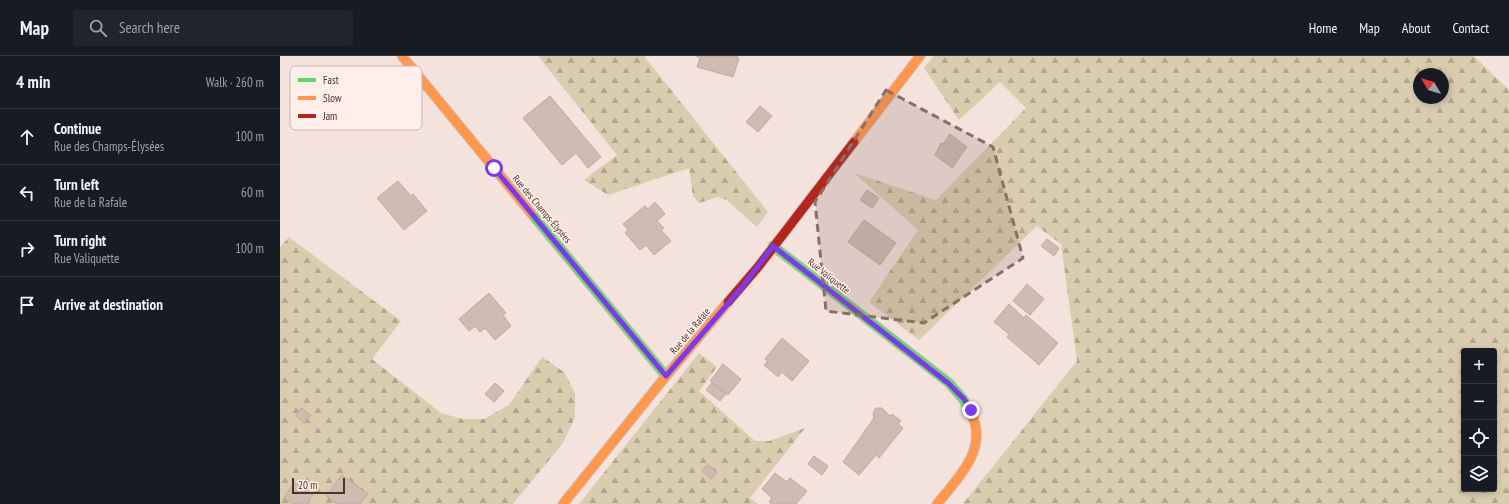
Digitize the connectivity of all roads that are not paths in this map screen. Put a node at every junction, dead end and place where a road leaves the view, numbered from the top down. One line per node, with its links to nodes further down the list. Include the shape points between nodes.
1 (402, 56): 3 (street, Rue des Champs-Élysées)
2 (920, 56): 5 (street)
3 (410, 66)
4 (422, 80): 6 (street, Rue des Champs-Élysées)
5 (773, 246): 6 (street, Rue de la Rafale, via 743,286); 8 (street, Rue Valiquette, via 948,383 964,399 975,421 975,446 972,458)
6 (666, 376): 7 (street, Rue de la Rafale)
7 (563, 504)
8 (937, 504)

